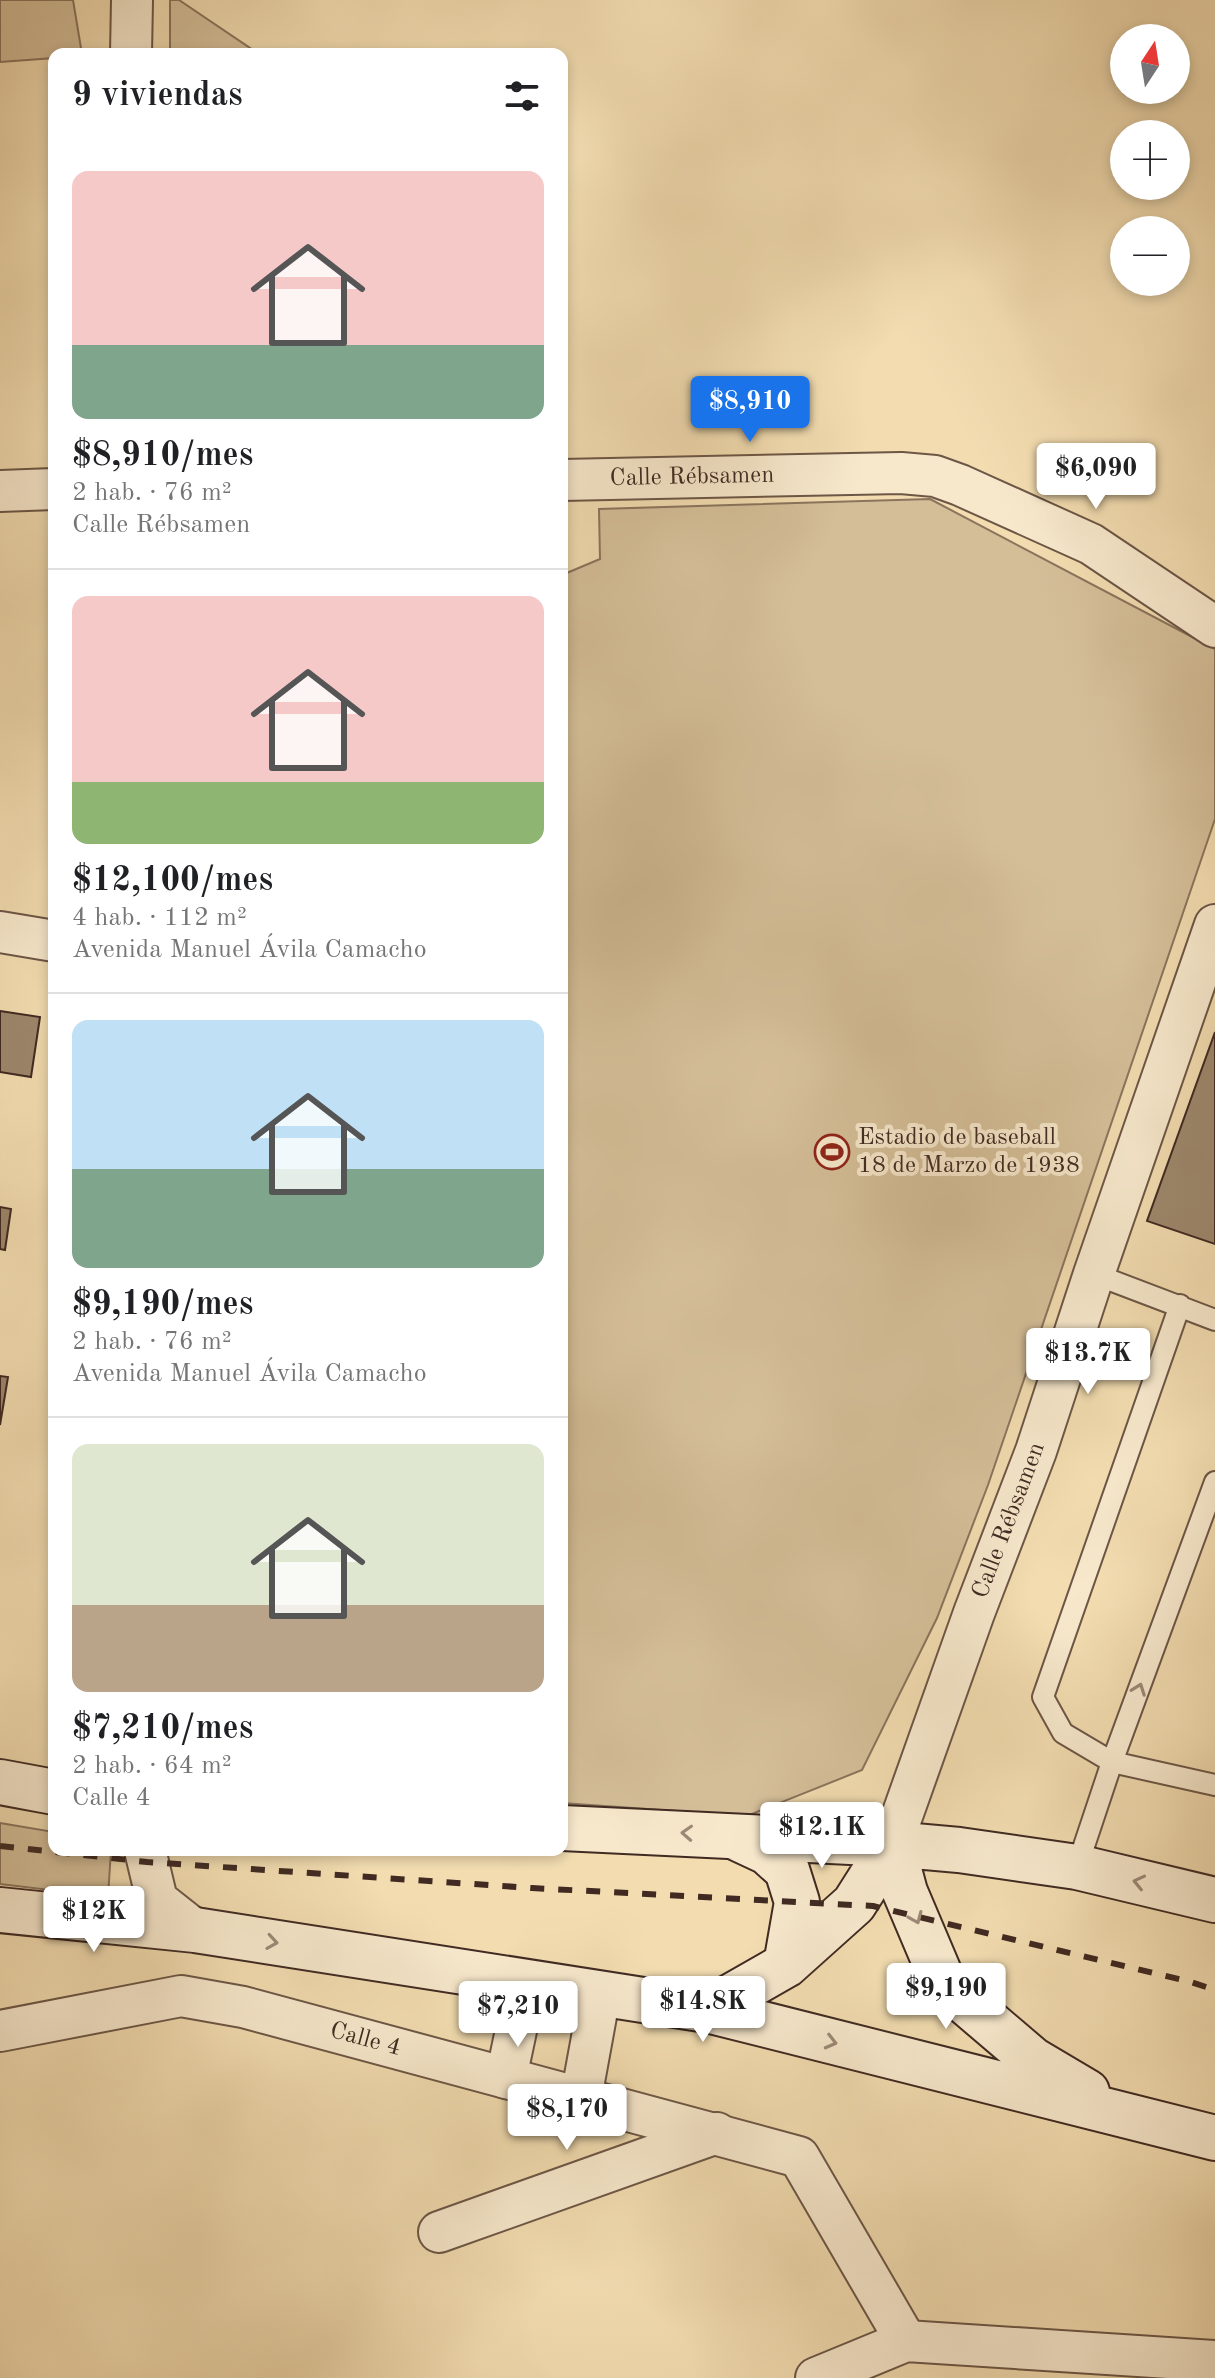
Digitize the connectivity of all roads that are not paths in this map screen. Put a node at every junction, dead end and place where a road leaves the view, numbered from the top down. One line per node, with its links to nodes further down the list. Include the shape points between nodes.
1 (132, 0): 2 (street)
2 (131, 48)
3 (568, 480): 6 (street, Calle Rébsamen, via 935,476 1091,544)
4 (48, 489): 5 (street)
5 (0, 491)
6 (1215, 627)
7 (1215, 925): 10 (street, Calle Rébsamen)
8 (0, 932): 9 (street)
9 (48, 940)
10 (1094, 1274): 11 (lane); 20 (street, Calle Rébsamen, via 1036,1451)
11 (1180, 1305): 12 (lane); 14 (lane, via 1043,1697 1063,1733)
12 (1215, 1320)
13 (1215, 1482): 14 (lane, one-way to 13)
14 (1112, 1762): 16 (lane); 22 (lane)
15 (0, 1782): 17 (main road)
16 (1215, 1785)
17 (48, 1791)
18 (568, 1828): 19 (main road, one-way to 18)
19 (732, 1835): 20 (main road); 26 (main road, via 767,1852 787,1870 797,1902)
20 (892, 1844): 22 (main road); 26 (main road, via 854,1904); 33 (main road, one-way to 33, via 905,1892 944,1984 1033,2060)
21 (146, 1856): 25 (street, via 157,1900)
22 (1077, 1867): 23 (main road, one-way to 22)
23 (1215, 1900)
24 (0, 1910): 25 (main road)
25 (195, 1930): 27 (main road, one-way to 27)
26 (786, 1965): 29 (main road)
27 (526, 1983): 28 (main road); 31 (street)
28 (600, 1994): 29 (main road); 32 (street)
29 (707, 2010): 33 (main road, one-way to 33)
30 (0, 2031): 31 (street, Calle 4, via 181,1996 243,2007)
31 (506, 2078): 32 (street, Calle 4)
32 (581, 2098): 34 (street, Calle 4)
33 (1128, 2116): 35 (main road)
34 (717, 2133): 36 (street); 37 (street, Calle 4, via 799,2157)
35 (1215, 2138)
36 (439, 2232)
37 (906, 2341): 38 (street); 39 (street)
38 (1215, 2361)
39 (816, 2378)

